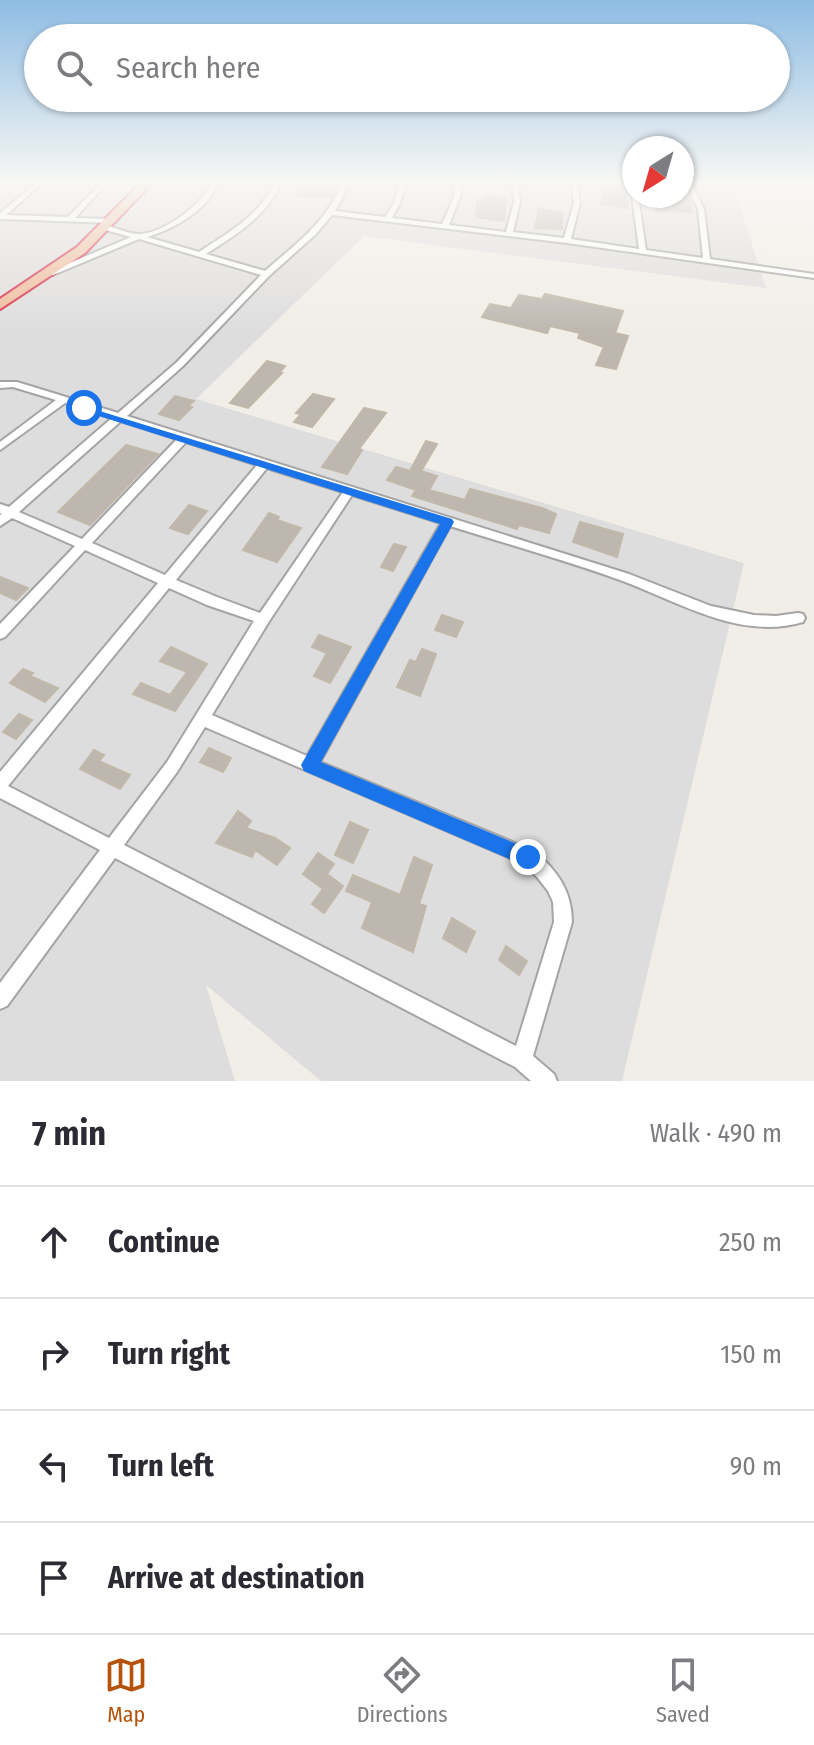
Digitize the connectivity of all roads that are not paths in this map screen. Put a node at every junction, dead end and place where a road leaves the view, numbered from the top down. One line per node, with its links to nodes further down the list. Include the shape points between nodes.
1 (100, 231): 16 (highway)
2 (126, 231): 11 (street)
3 (150, 231): 11 (street)
4 (230, 231): 14 (street)
5 (312, 231): 17 (street)
6 (485, 231): 10 (street)
7 (571, 231): 12 (street)
8 (640, 231): 13 (street)
9 (704, 231): 15 (street)
10 (509, 234): 12 (street)
11 (139, 237): 14 (street); 16 (street)
12 (567, 241): 13 (street)
13 (643, 252): 15 (street)
14 (200, 255): 17 (street)
15 (707, 262): 18 (street)
16 (50, 273): 19 (highway)
17 (266, 274): 22 (street)
18 (814, 276)
19 (0, 305)
20 (0, 385): 21 (street, via 14,384)
21 (63, 400): 22 (street); 24 (street)
22 (120, 419): 23 (street); 27 (street)
23 (185, 437): 25 (street); 29 (street)
24 (0, 447)
25 (264, 464): 26 (street); 30 (street)
26 (350, 490): 28 (street); 32 (street)
27 (4, 514): 29 (street)
28 (447, 522): 31 (street, via 625,577 718,613 770,623); 35 (street)
29 (84, 546): 30 (street); 33 (street)
30 (167, 582): 32 (street); 36 (street)
31 (798, 618)
32 (263, 619): 34 (street)
33 (0, 633)
34 (204, 719): 35 (street); 37 (street)
35 (310, 765): 39 (street, via 528,857 558,888 563,922)
36 (0, 787): 37 (street)
37 (111, 845): 38 (street); 39 (street)
38 (2, 993)
39 (522, 1060): 40 (street)
40 (547, 1081)

